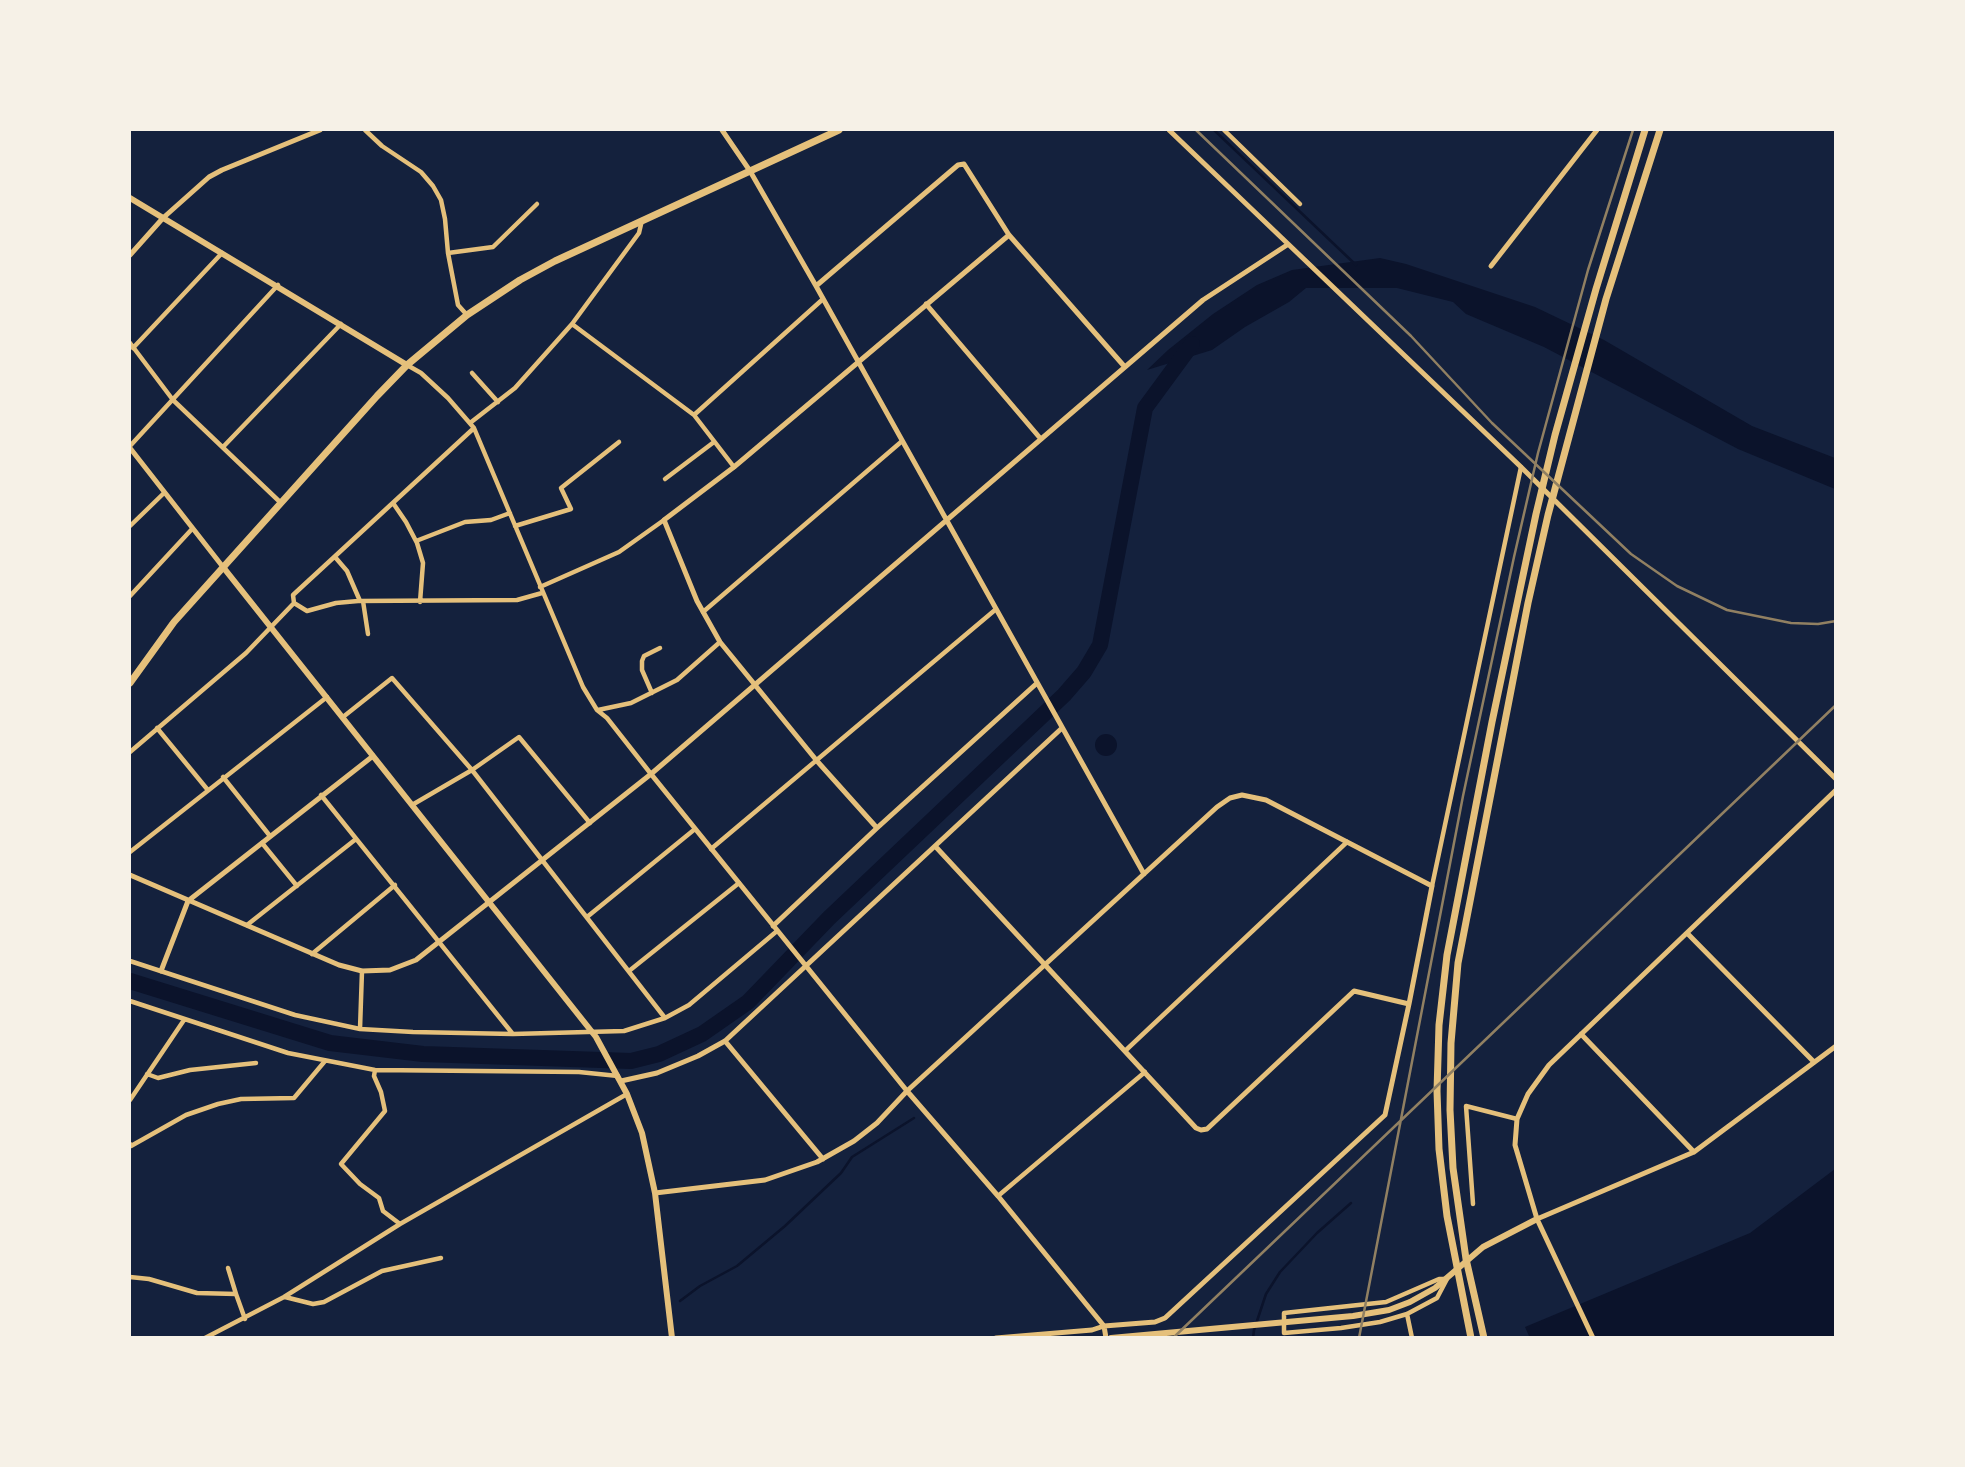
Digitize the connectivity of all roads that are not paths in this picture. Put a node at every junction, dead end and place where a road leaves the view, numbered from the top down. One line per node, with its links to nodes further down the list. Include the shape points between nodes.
1 (320, 130): 14 (street, via 209,177)
2 (365, 130): 19 (street, via 433,186 441,200)
3 (722, 130): 10 (street)
4 (839, 130): 10 (highway)
5 (1169, 130): 17 (street)
6 (1224, 130): 13 (street)
7 (1597, 130): 21 (street)
8 (1645, 130): 168 (highway, via 1555,435 1447,955 1439,1025 1439,1149)
9 (1660, 130): 169 (highway, via 1606,299 1548,515 1458,963 1451,1056 1453,1168 1466,1259)
10 (750, 171): 15 (highway); 23 (street)
11 (130, 198): 14 (main road)
12 (537, 204): 19 (street, via 493,247)
13 (1300, 204)
14 (163, 218): 18 (main road); 20 (street)
15 (643, 219): 26 (highway, via 520,280); 28 (street, via 639,233)
16 (1009, 235): 23 (street, via 964,164 958,165); 25 (street); 32 (street)
17 (1287, 245): 32 (street, via 1203,300); 45 (street)
18 (222, 253): 22 (main road); 29 (street)
19 (448, 253): 26 (street, via 458,305)
20 (130, 255)
21 (1491, 266)
22 (278, 285): 27 (main road); 34 (street)
23 (816, 286): 24 (street)
24 (823, 299): 30 (street); 36 (street)
25 (926, 304): 30 (street); 38 (street)
26 (467, 315): 31 (highway)
27 (341, 324): 31 (main road); 43 (street)
28 (572, 324): 35 (street); 36 (street)
29 (131, 345): 34 (street)
30 (858, 364): 41 (street); 44 (street)
31 (407, 365): 37 (street, via 456,405); 48 (highway)
32 (1124, 366): 38 (street)
33 (472, 373): 35 (street)
34 (173, 400): 42 (street); 43 (street)
35 (498, 402): 37 (street)
36 (694, 415): 40 (street)
37 (472, 425): 49 (street); 50 (street)
38 (1040, 438): 52 (street)
39 (619, 442): 54 (street, via 561,488 571,509)
40 (715, 442): 44 (street); 46 (street)
41 (901, 442): 52 (street); 65 (street)
42 (130, 447): 47 (street)
43 (223, 447): 48 (street)
44 (734, 467): 51 (street)
45 (1521, 467): 85 (street); 106 (street)
46 (665, 479)
47 (164, 493): 53 (street); 55 (street)
48 (281, 503): 58 (highway)
49 (393, 503): 56 (street); 57 (street)
50 (510, 513): 54 (street); 56 (street, via 465,522)
51 (664, 520): 59 (street, via 620,552); 65 (street)
52 (946, 521): 64 (street); 71 (street)
53 (130, 526)
54 (515, 526): 59 (street)
55 (192, 528): 58 (street); 60 (street)
56 (416, 541): 62 (street, via 423,563)
57 (335, 557): 61 (street); 63 (street, via 293,595)
58 (223, 567): 66 (main road); 70 (highway, via 174,622)
59 (541, 590): 62 (street, via 517,600); 75 (street)
60 (130, 596)
61 (361, 601): 62 (street); 63 (street, via 307,611); 67 (street)
62 (420, 602)
63 (294, 603): 66 (street)
64 (995, 610): 72 (street); 81 (street)
65 (703, 612): 68 (street)
66 (270, 626): 74 (main road); 77 (street, via 224,673)
67 (368, 634)
68 (720, 642): 71 (street); 73 (street, via 677,680)
69 (660, 648): 73 (street, via 642,661)
70 (130, 683)
71 (756, 684): 81 (street); 83 (street)
72 (1038, 687): 78 (street); 91 (street)
73 (652, 693): 75 (street)
74 (327, 697): 76 (main road); 84 (street)
75 (597, 710): 83 (street)
76 (343, 717): 80 (main road); 82 (street, via 392,678)
77 (157, 728): 79 (street); 86 (street)
78 (1062, 728): 97 (street); 101 (street)
79 (130, 752)
80 (373, 756): 88 (street); 89 (main road)
81 (817, 761): 91 (street); 98 (street)
82 (471, 770): 89 (street); 90 (street, via 519,737); 100 (street)
83 (651, 774): 90 (street); 92 (street)
84 (223, 777): 86 (street); 93 (street)
85 (1836, 779)
86 (207, 789): 99 (street)
87 (1836, 790): 112 (street)
88 (321, 795): 93 (street); 94 (street)
89 (412, 805): 108 (main road)
90 (590, 823): 100 (street)
91 (877, 828): 111 (street)
92 (695, 829): 98 (street); 109 (street)
93 (270, 836): 96 (street)
94 (356, 839): 104 (street); 105 (street)
95 (1347, 842): 101 (street, via 1266,800 1242,795 1217,807); 106 (street); 131 (street)
96 (262, 843): 105 (street); 107 (street)
97 (935, 846): 116 (street); 117 (street)
98 (711, 849): 103 (street)
99 (130, 852)
100 (543, 861): 108 (street); 109 (street)
101 (1143, 874): 116 (street)
102 (130, 875): 107 (street)
103 (739, 883): 111 (street); 120 (street)
104 (395, 885): 113 (street); 114 (street)
105 (297, 886): 110 (street)
106 (1432, 886): 122 (street)
107 (188, 901): 110 (street); 118 (street)
108 (491, 902): 113 (street); 127 (main road)
109 (587, 917): 120 (street)
110 (247, 925): 114 (street)
111 (775, 929): 117 (street); 123 (street, via 714,986)
112 (1687, 933): 128 (street); 133 (street)
113 (440, 942): 119 (street, via 416,960 390,970); 126 (street)
114 (311, 955): 119 (street)
115 (130, 961): 118 (street)
116 (1046, 965): 131 (street); 139 (street)
117 (805, 966): 129 (street); 139 (street)
118 (161, 971): 125 (street, via 295,1015)
119 (362, 971): 125 (street)
120 (629, 971): 123 (street)
121 (130, 1001): 124 (street)
122 (1409, 1003): 136 (street, via 1354,991 1207,1129 1196,1128); 159 (street, via 1385,1115 1165,1318)
123 (665, 1018): 127 (street, via 624,1031)
124 (184, 1019): 132 (street); 137 (street)
125 (360, 1029): 126 (street)
126 (513, 1034): 127 (street)
127 (594, 1034): 138 (main road)
128 (1581, 1034): 142 (street, via 1549,1065); 144 (street)
129 (725, 1041): 138 (street, via 657,1073); 145 (street)
130 (1836, 1046): 133 (street)
131 (1125, 1051): 136 (street)
132 (324, 1061): 135 (street); 143 (street, via 294,1098 218,1104)
133 (1814, 1062): 144 (street)
134 (256, 1063): 137 (street, via 158,1078)
135 (375, 1070): 138 (street, via 579,1072); 150 (street, via 386,1111 341,1164)
136 (1145, 1072): 147 (street)
137 (148, 1074): 141 (street)
138 (618, 1077): 140 (main road)
139 (907, 1091): 145 (street, via 877,1123); 147 (street)
140 (626, 1094): 146 (main road, via 642,1133); 150 (street)
141 (130, 1100)
142 (1517, 1119): 148 (street, via 1466,1106); 149 (street, via 1515,1144)
143 (130, 1144)
144 (1694, 1152): 149 (street)
145 (823, 1158): 146 (street, via 765,1180)
146 (655, 1193): 162 (main road)
147 (999, 1196): 159 (street)
148 (1473, 1204)
149 (1538, 1219): 154 (main road, via 1483,1247); 170 (street)
150 (400, 1224): 156 (street)
151 (441, 1258): 156 (street, via 383,1271 324,1302)
152 (228, 1268): 155 (street)
153 (130, 1278): 155 (street, via 197,1293)
154 (1447, 1279): 157 (street, via 1437,1298); 160 (street, via 1375,1304 1284,1312 1284,1333); 165 (main road, via 1389,1310)
155 (236, 1294): 158 (street)
156 (284, 1297): 158 (street)
157 (1407, 1314): 160 (street); 167 (street)
158 (245, 1319): 161 (street)
159 (1104, 1326): 163 (street); 164 (street)
160 (1341, 1328): 166 (street)
161 (205, 1338)
162 (672, 1338)
163 (996, 1338)
164 (1106, 1338)
165 (1111, 1338)
166 (1339, 1338)
167 (1412, 1338)
168 (1471, 1338)
169 (1485, 1338)
170 (1593, 1338)

